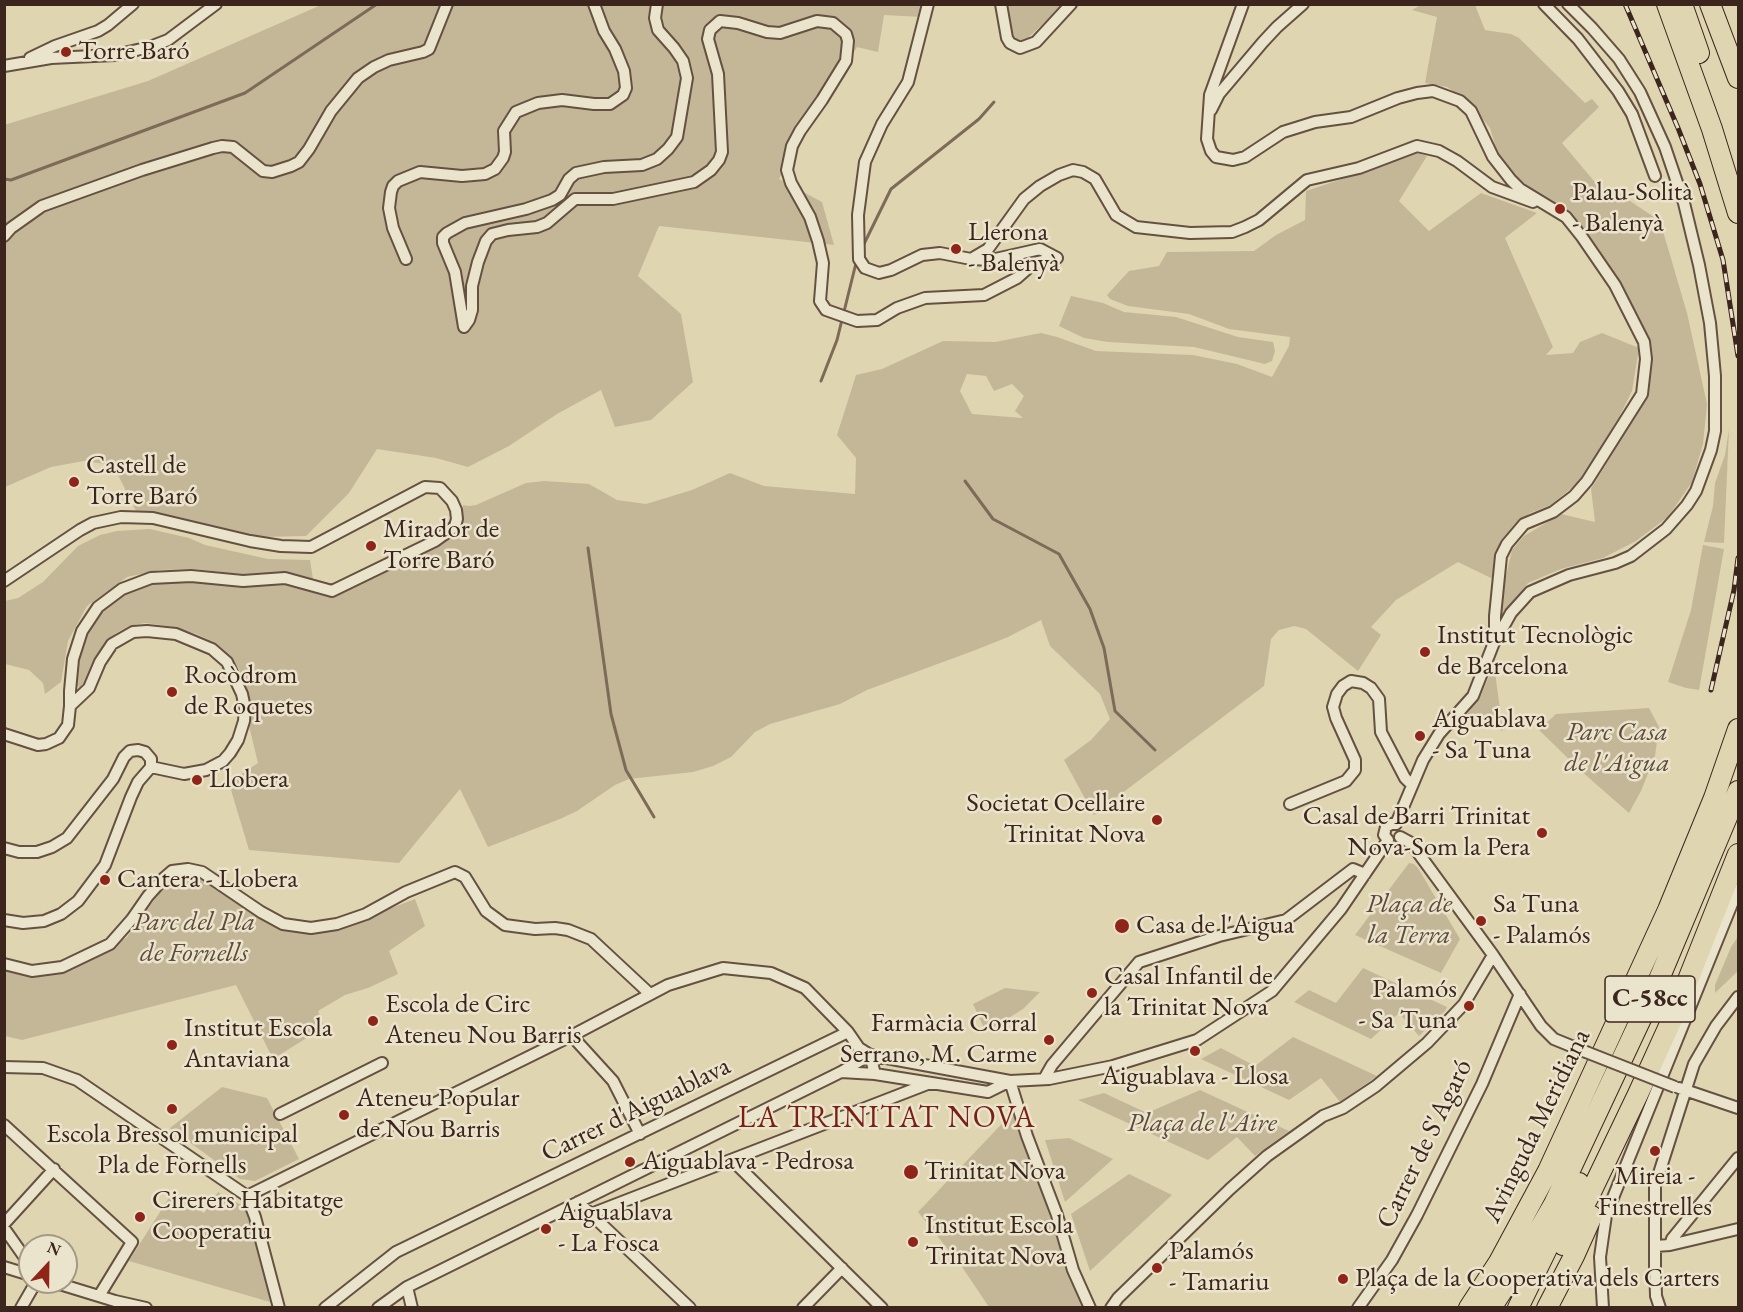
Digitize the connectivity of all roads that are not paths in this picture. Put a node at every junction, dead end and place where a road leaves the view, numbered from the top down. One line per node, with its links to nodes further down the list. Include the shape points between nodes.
1 (133, 4): 16 (street, via 98,31)
2 (216, 4): 16 (street, via 168,40 150,47 115,55)
3 (447, 4): 24 (street, via 429,49 374,66 358,78 331,111 299,162 272,172 263,171 233,147 213,148 42,206)
4 (594, 4): 25 (street, via 624,71 623,95 610,104 562,100 538,103 516,112 504,131 503,158 486,174 420,172 398,181 391,192 389,208)
5 (657, 4): 26 (street, via 658,30 682,61 687,78 677,137 657,159 642,165 576,173 552,200 465,223 447,233 442,243 455,272 464,327 472,310 478,262 492,234 547,223 575,199 620,198 694,182 719,160 722,152 718,74 708,39 710,30 720,21 780,33 817,21 833,23 846,34 846,61 792,146 788,170 818,241 822,263 820,301 826,310 857,321 877,320 924,298 984,295 1017,278 1034,263 1057,258 1040,249 991,260)
6 (928, 4): 26 (street, via 910,76 878,130 865,162 858,215 859,259 865,268 879,273 922,255 940,253)
7 (1001, 4): 8 (street, via 1006,38 1020,48 1036,42)
8 (1071, 4)
9 (1243, 4): 19 (street, via 1210,95)
10 (1303, 4): 19 (street, via 1277,27 1230,81)
11 (1544, 4): 20 (street, via 1578,39 1618,91 1632,114)
12 (1568, 4): 28 (street, via 1619,59 1640,92 1665,147 1700,265 1713,355 1715,431 1696,491 1666,529 1631,556 1530,592)
13 (1667, 4): 23 (highway)
14 (1682, 4): 21 (highway)
15 (1710, 4): 18 (highway)
16 (22, 62): 17 (street)
17 (4, 66)
18 (1738, 78)
19 (1208, 116): 22 (street, via 1210,151 1216,157 1233,160 1257,150 1283,132 1351,117 1398,98 1433,91 1460,100 1471,111 1493,157 1520,189)
20 (1655, 176)
21 (1738, 187)
22 (1541, 203): 26 (street, via 1492,187 1439,151 1417,146 1359,168 1307,180 1258,220 1232,232 1190,233 1136,227 1116,215 1095,179 1074,170 1064,172 1024,199 988,249); 28 (street, Carrer d'Aiguablava, via 1566,217 1615,285 1644,342 1646,359 1642,394 1587,481 1553,513 1524,524 1507,544 1501,556)
23 (1738, 213)
24 (4, 236)
25 (406, 259)
26 (971, 259)
27 (4, 581): 29 (street, via 80,530 108,519 139,516 250,541 311,547 425,487 443,491 452,501 457,519 449,531 332,591 285,579 243,581 191,576 152,578 122,589 98,607 82,631)
28 (1495, 640): 35 (street, Carrer d'Aiguablava, via 1473,696 1439,734)
29 (70, 686): 30 (street); 31 (street)
30 (85, 693): 31 (street); 34 (street, via 112,644 133,632 176,634 212,649 227,662 245,708 242,731 230,753 195,773)
31 (70, 706): 33 (street, via 64,733 54,741 32,744)
32 (1738, 729): 99 (highway, Avinguda Meridiana, via 1668,910 1548,1171 1499,1262)
33 (4, 734)
34 (151, 767): 42 (street, via 152,759 145,752 130,751 112,781 67,838 37,852); 46 (street, via 138,782 105,865 78,901 53,918 23,923)
35 (1412, 785): 37 (street, via 1382,732 1379,699 1371,688 1351,681 1336,694 1333,706 1355,760 1355,770 1346,781); 38 (street, Carrer d'Aiguablava)
36 (1738, 791): 100 (highway, C-58cc, via 1654,991 1554,1204)
37 (1290, 804)
38 (1396, 824): 40 (street, via 1401,830); 41 (street, Carrer d'Aiguablava, via 1384,829)
39 (1738, 825): 101 (highway, via 1686,951)
40 (1400, 837): 41 (street); 47 (street, via 1411,843)
41 (1388, 840): 44 (street, Carrer d'Aiguablava)
42 (4, 848)
43 (1738, 854): 63 (highway)
44 (1365, 874): 59 (street, Carrer d'Aiguablava, via 1272,991 1197,1040 1113,1066); 59 (street, via 1353,869 1286,920 1219,936 1139,962)
45 (1738, 890): 103 (street, via 1606,1215 1600,1257)
46 (4, 920)
47 (1493, 955): 50 (street); 97 (street, via 1464,1004 1427,1042 1376,1086 1323,1116 1267,1156)
48 (4, 964): 49 (street, via 32,971 62,967 110,944 172,871 202,872 268,916 284,924 311,928 366,914 452,872 462,874 486,911 505,925 568,930 591,939)
49 (650, 994): 52 (street, via 723,968 771,973 805,988); 53 (street)
50 (1520, 994): 62 (street, bridge, via 1554,1038); 98 (street, Carrer de S'Agaró, via 1482,1084 1417,1215)
51 (1738, 997): 62 (street, via 1700,1051)
52 (848, 1032): 54 (street, via 859,1048); 67 (street, Carrer d'Aiguablava)
53 (572, 1036): 67 (street, via 613,1082); 72 (street)
54 (870, 1055): 57 (street, Carrer d'Aiguablava); 58 (street); 60 (street, Carrer d'Aiguablava)
55 (382, 1063): 65 (street)
56 (4, 1067): 72 (street, via 43,1068 77,1080)
57 (841, 1072): 58 (street, Carrer d'Aiguablava); 71 (street, Carrer d'Aiguablava)
58 (875, 1074): 61 (street, Carrer d'Aiguablava)
59 (1044, 1079): 60 (street, Carrer d'Aiguablava)
60 (1010, 1081): 61 (street, Carrer d'Aiguablava, via 988,1092); 96 (street, via 1073,1270)
61 (930, 1083): 69 (street)
62 (1680, 1089): 64 (street); 79 (street, via 1654,1193)
63 (1638, 1094): 101 (highway, via 1548,1272); 102 (highway, via 1617,1158)
64 (1738, 1108)
65 (280, 1114)
66 (4, 1125): 70 (street)
67 (640, 1134): 90 (street, Carrer d'Aiguablava, via 396,1252)
68 (1738, 1158): 78 (street)
69 (732, 1160): 74 (street); 81 (street)
70 (54, 1169): 76 (street); 85 (street, via 132,1242)
71 (595, 1193): 73 (street, Carrer d'Aiguablava); 74 (street, Carrer d'Aiguablava)
72 (247, 1196): 89 (street)
73 (578, 1202): 75 (street); 82 (street, Carrer d'Aiguablava)
74 (602, 1209): 75 (street)
75 (591, 1214): 93 (street)
76 (4, 1226): 80 (street)
77 (1738, 1229): 78 (street)
78 (1670, 1245): 79 (street)
79 (1655, 1246): 104 (street, via 1656,1296)
80 (18, 1247)
81 (842, 1268): 94 (street); 95 (street)
82 (407, 1287): 91 (street, Carrer d'Aiguablava); 92 (street)
83 (78, 1290): 85 (street)
84 (29, 1294): 87 (street)
85 (99, 1296): 86 (street)
86 (113, 1304): 88 (street)
87 (21, 1308)
88 (146, 1308)
89 (279, 1308)
90 (325, 1308)
91 (378, 1308)
92 (412, 1308)
93 (690, 1308)
94 (802, 1308)
95 (882, 1308)
96 (1090, 1308)
97 (1111, 1308)
98 (1358, 1308)
99 (1469, 1308)
100 (1491, 1308)
101 (1519, 1308)
102 (1547, 1308)
103 (1603, 1308)
104 (1660, 1308)

